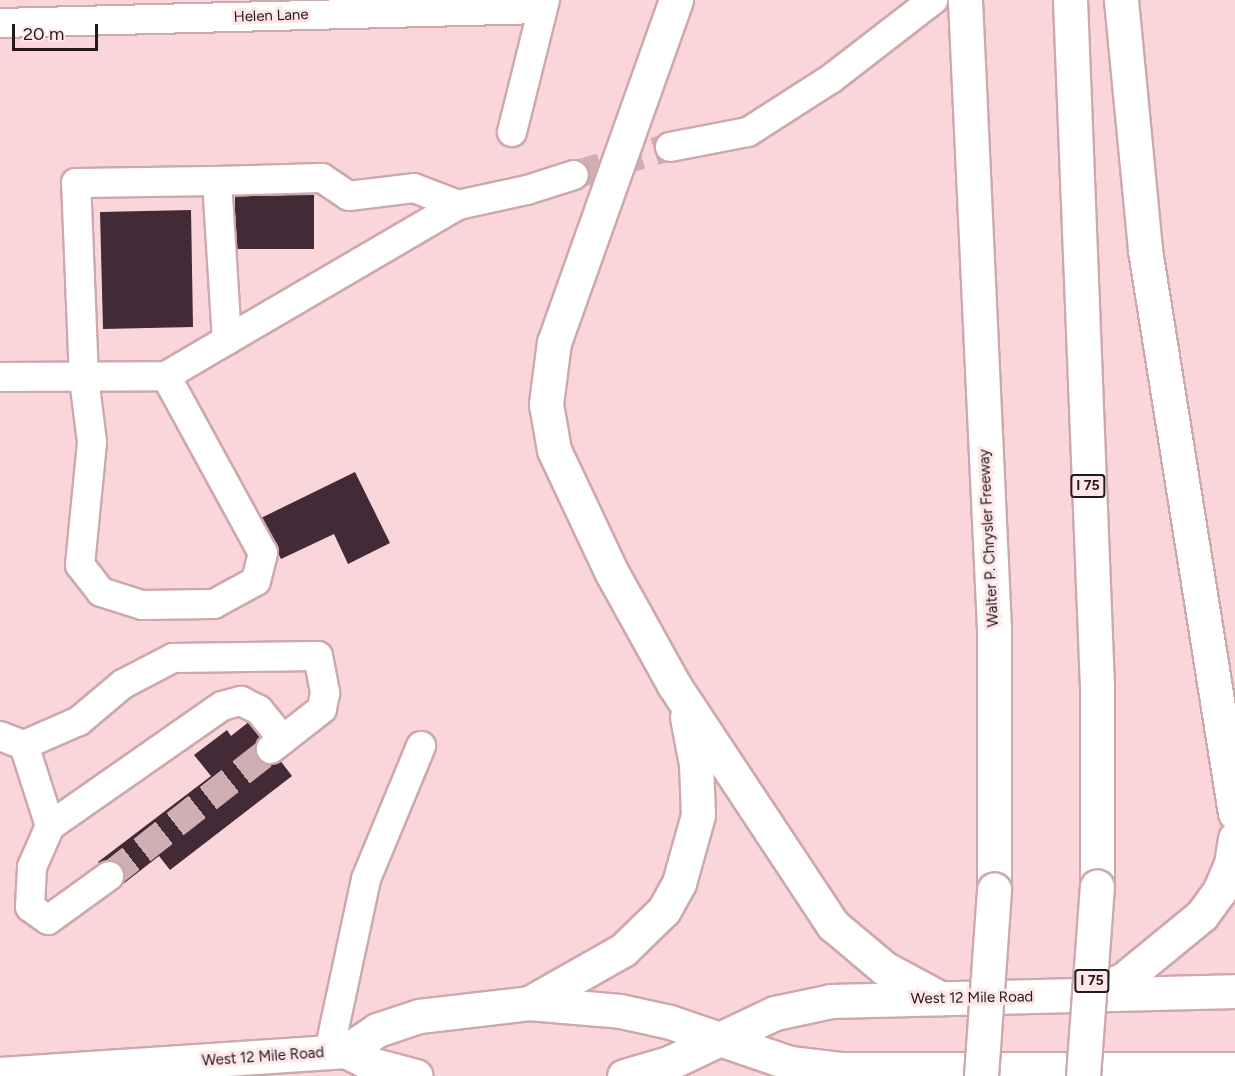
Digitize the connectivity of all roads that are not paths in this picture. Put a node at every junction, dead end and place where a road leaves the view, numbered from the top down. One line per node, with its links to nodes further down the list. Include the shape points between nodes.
1 (676, 0): 17 (main road, via 564,307 548,375 546,404 554,450 567,480)
2 (933, 0): 9 (lane, via 832,78 748,132)
3 (965, 0): 31 (main road, Walter P. Chrysler Freeway, bridge, via 994,628 994,889)
4 (1070, 0): 36 (main road, I 75, bridge, via 1097,686 1097,887)
5 (1120, 0): 20 (main road, via 1145,250)
6 (544, 4): 7 (lane, Helen Lane); 8 (lane)
7 (0, 23)
8 (512, 132)
9 (670, 147)
10 (574, 175): 12 (lane)
11 (217, 181): 12 (lane, via 322,178 349,196 414,188); 13 (lane); 16 (lane, via 76,183)
12 (458, 205): 13 (lane)
13 (227, 340): 14 (lane)
14 (166, 376): 16 (lane); 16 (lane, via 263,553 256,581 214,604 142,605 102,592 80,565 92,441)
15 (0, 378): 16 (lane)
16 (84, 379)
17 (674, 685): 26 (main road, via 833,925 884,968); 27 (main road, via 690,729 698,803 695,837 679,883 664,910 623,950)
18 (12, 740): 21 (lane); 21 (lane, via 79,721 123,684 173,658 318,656 325,693 322,709 277,744 259,710 241,701 222,706)
19 (421, 746): 29 (lane, via 366,879)
20 (1235, 813)
21 (50, 826): 23 (lane, via 32,867 30,907 48,920)
22 (1235, 838): 25 (main road, via 1231,864 1219,892 1202,915 1124,979)
23 (109, 876)
24 (1235, 991): 25 (main road, West 12 Mile Road)
25 (1081, 997): 26 (main road, West 12 Mile Road)
26 (940, 998): 28 (main road, West 12 Mile Road, via 831,1002 775,1013)
27 (528, 1003): 28 (main road, West 12 Mile Road, via 620,1011); 29 (main road, West 12 Mile Road, via 419,1016 377,1030)
28 (716, 1039): 31 (main road, West 12 Mile Road, via 790,1064); 35 (main road, West 12 Mile Road, via 669,1064)
29 (338, 1051): 33 (main road, West 12 Mile Road); 34 (main road, West 12 Mile Road)
30 (1235, 1069): 32 (main road, West 12 Mile Road)
31 (984, 1073): 32 (main road, West 12 Mile Road)
32 (1194, 1073)
33 (0, 1074)
34 (405, 1075)
35 (624, 1076)
36 (1083, 1076)

